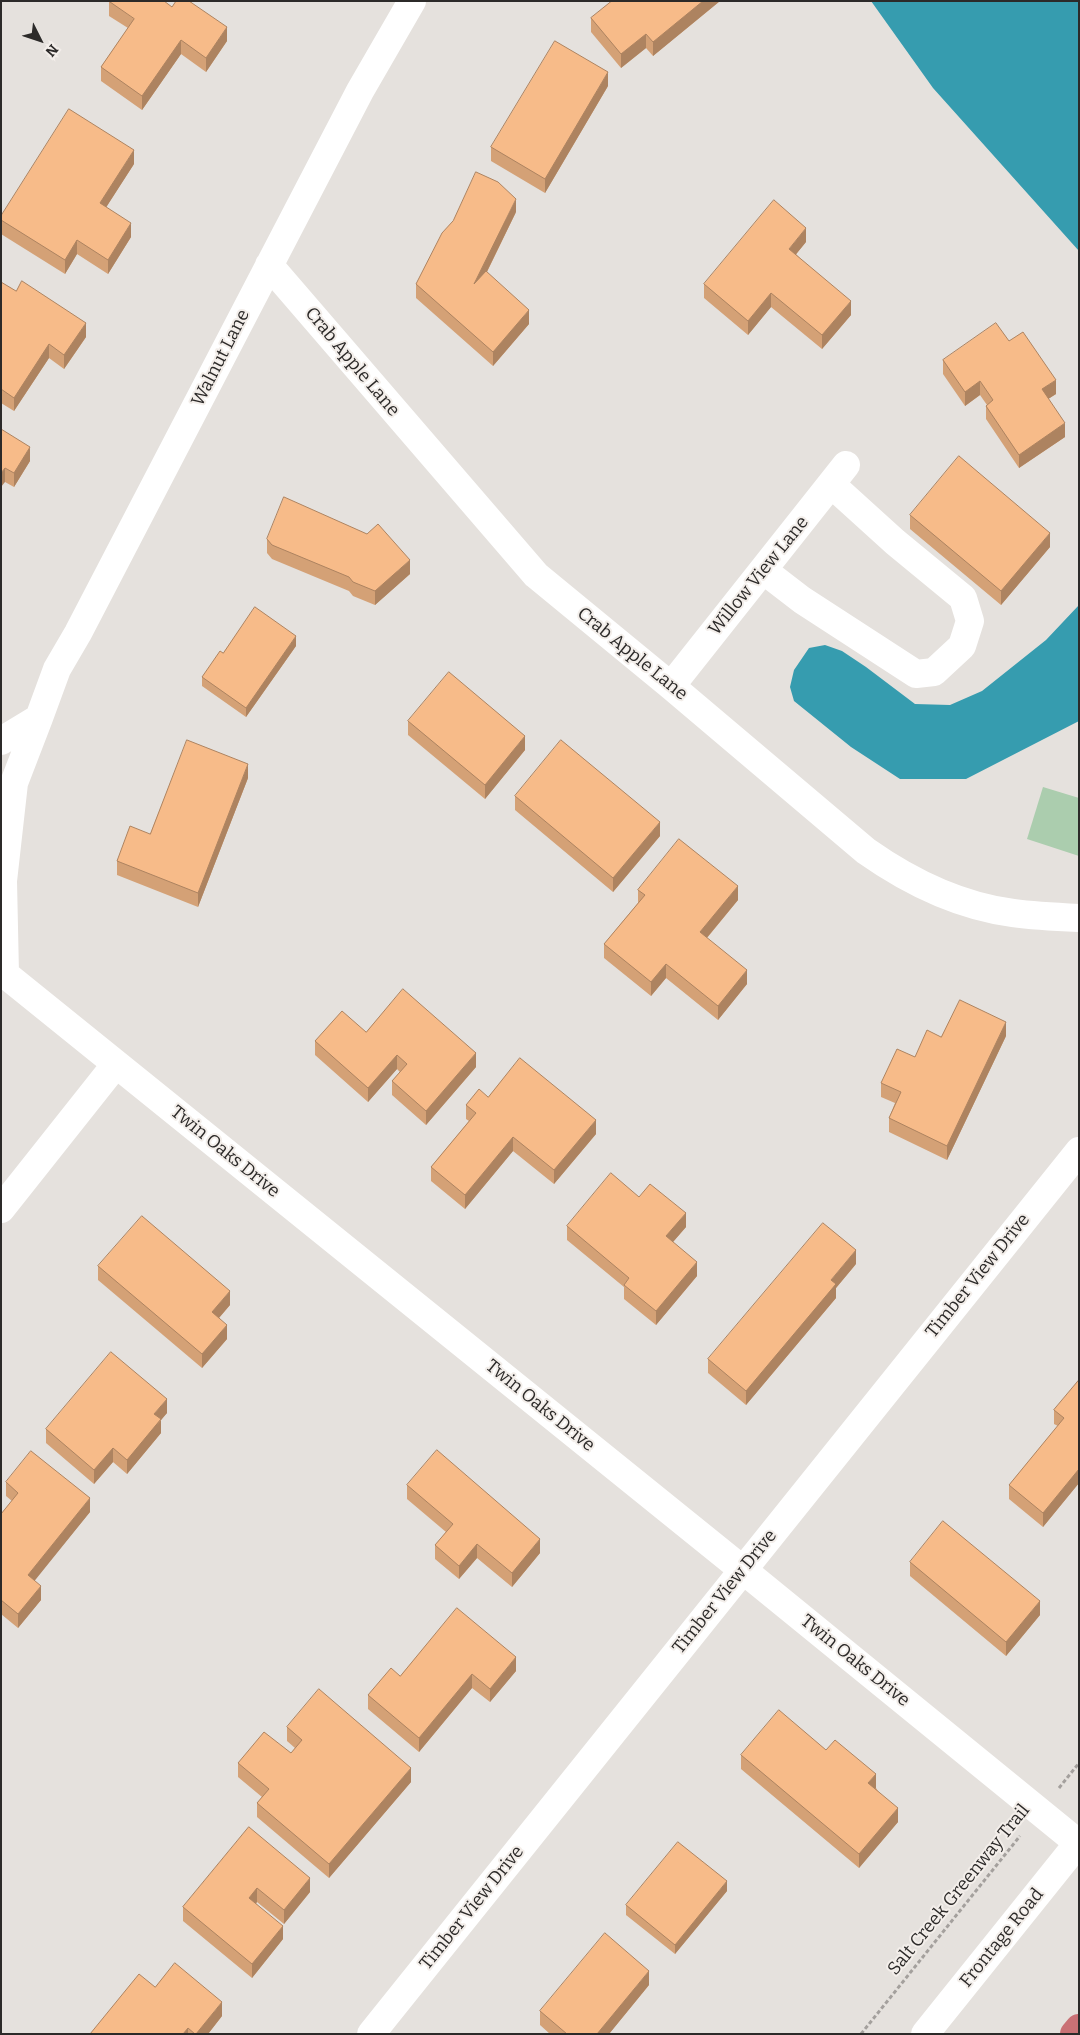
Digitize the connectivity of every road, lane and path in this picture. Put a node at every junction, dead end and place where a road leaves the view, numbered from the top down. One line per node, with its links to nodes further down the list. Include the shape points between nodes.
1 (412, 1): 2 (street, Walnut Lane, via 360,91)
2 (269, 265): 4 (street, Crab Apple Lane, via 536,576); 5 (street, Walnut Lane, via 57,669)
3 (763, 570): 3 (street, Willow View Lane, via 839,475 896,542 963,598 970,621 962,646 934,672 916,674 802,600); 4 (street, Willow View Lane)
4 (671, 686): 7 (street, Crab Apple Lane, via 887,866 924,887 990,909 1014,914)
5 (39, 718): 6 (street); 8 (street, Walnut Lane, via 14,784 3,881)
6 (1, 741)
7 (1079, 918)
8 (3, 973): 9 (street, Twin Oaks Drive)
9 (116, 1064): 11 (street); 12 (street, Twin Oaks Drive)
10 (1079, 1151): 12 (street, Timber View Drive)
11 (1, 1209)
12 (743, 1570): 14 (street, Twin Oaks Drive); 17 (street, Timber View Drive)
13 (1079, 1763): 14 (path, Salt Creek Greenway Trail)
14 (1039, 1812): 15 (street, Twin Oaks Drive); 18 (path, Salt Creek Greenway Trail)
15 (1078, 1842): 19 (street, Frontage Road)
16 (1079, 2028): 20 (highway)
17 (371, 2034)
18 (860, 2034)
19 (925, 2034)
20 (1074, 2034)

